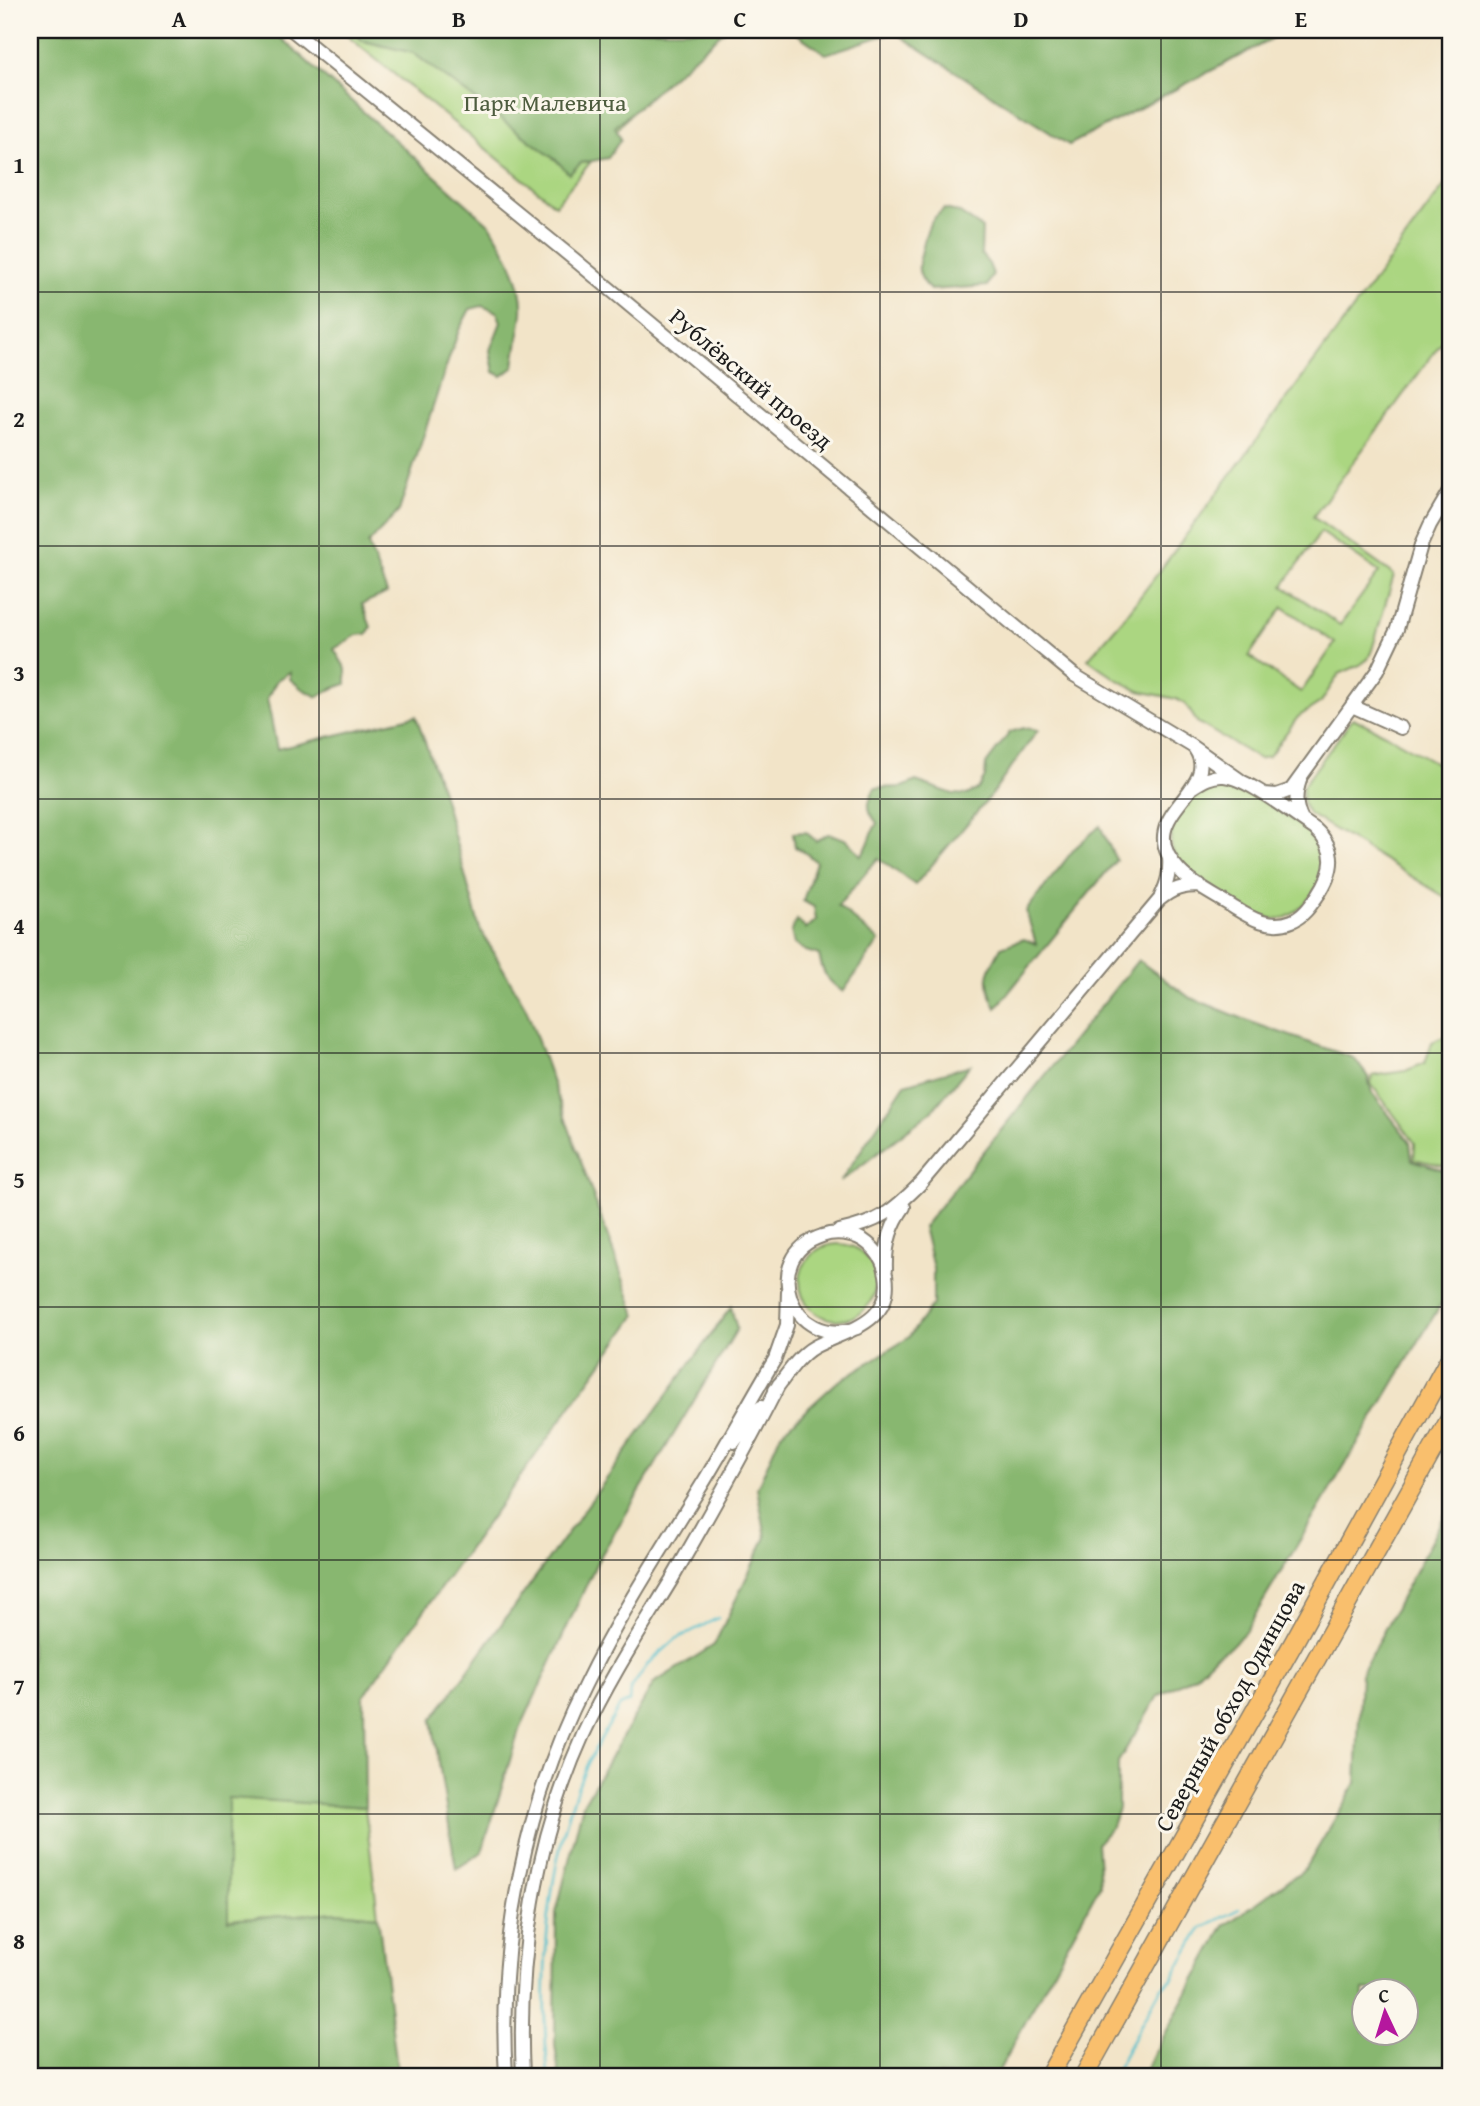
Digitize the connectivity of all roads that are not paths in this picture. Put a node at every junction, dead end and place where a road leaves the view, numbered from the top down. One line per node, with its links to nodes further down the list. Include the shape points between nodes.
1 (292, 30): 5 (street, Рублёвский проезд, via 1074,675)
2 (1450, 491): 3 (street, via 1421,545 1388,650)
3 (1352, 706): 4 (street); 7 (street)
4 (1401, 729)
5 (1192, 746): 6 (street, Рублёвский проезд); 8 (street, via 1201,765)
6 (1240, 780): 8 (street, via 1214,776); 9 (street)
7 (1300, 780): 9 (street, via 1284,793); 10 (street, via 1296,801)
8 (1193, 787): 11 (street, via 1168,818 1164,832)
9 (1262, 794): 10 (street)
10 (1303, 821): 12 (street, via 1324,837 1332,861 1326,884 1306,912 1292,921 1262,923)
11 (1168, 856): 12 (street); 13 (street, via 1170,873)
12 (1200, 886): 13 (street, via 1182,886)
13 (1159, 900): 14 (street)
14 (921, 1183): 15 (street, via 882,1218); 16 (street, via 893,1225 885,1256)
15 (825, 1235): 16 (street, via 842,1233 865,1241 881,1259); 17 (street, via 798,1252 788,1274)
16 (887, 1283): 18 (street, via 876,1313)
17 (788, 1290): 18 (street, via 798,1313 817,1328 833,1332); 22 (street, via 787,1325 775,1360)
18 (857, 1328): 20 (street, via 813,1348)
19 (1450, 1358): 25 (highway, Северный обход Одинцова)
20 (779, 1384): 22 (street); 24 (street, via 626,1654 583,1735 563,1785 540,1865 530,1923)
21 (1450, 1419): 26 (highway)
22 (705, 1479): 23 (street, via 610,1637 565,1726 544,1783 509,1943)
23 (506, 2076)
24 (523, 2076)
25 (1049, 2076)
26 (1084, 2076)

